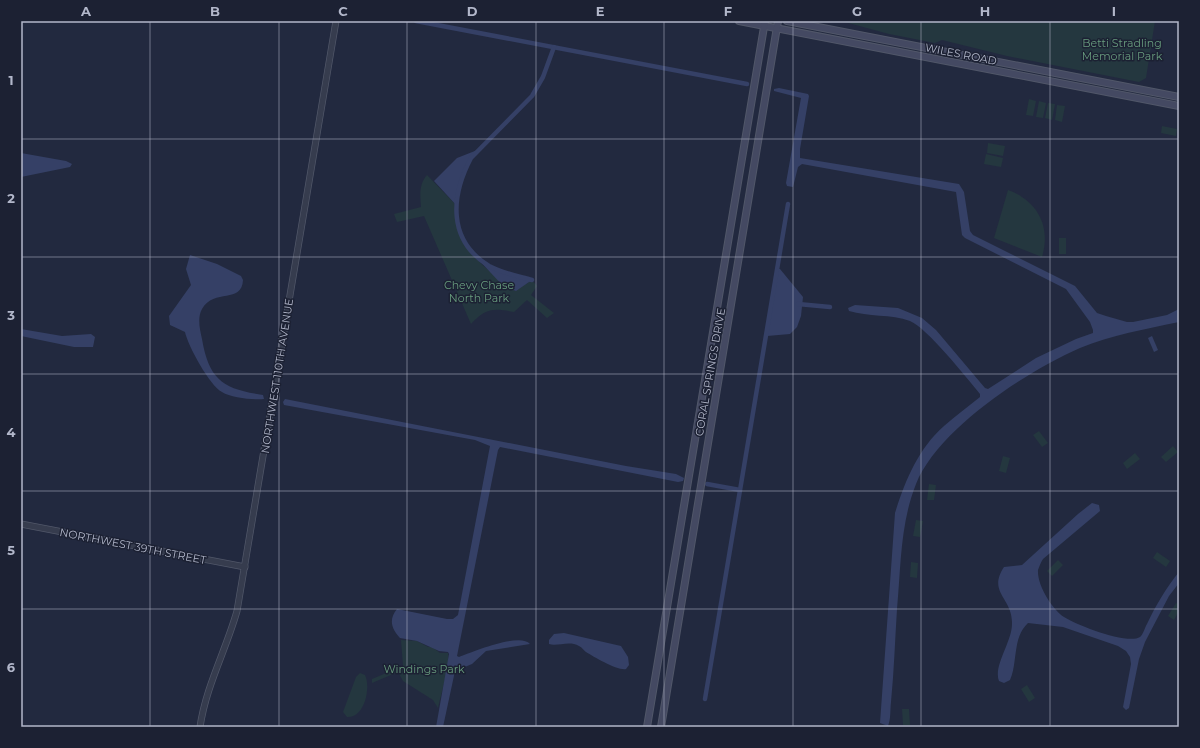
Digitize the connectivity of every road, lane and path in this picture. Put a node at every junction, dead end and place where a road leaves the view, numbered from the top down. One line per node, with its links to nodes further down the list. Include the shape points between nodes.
1 (336, 21): 14 (street, NORTHWEST 110TH AVENUE)
2 (739, 21): 5 (main road, WILES ROAD)
3 (778, 21): 6 (main road, CORAL SPRINGS DRIVE)
4 (787, 21): 7 (main road, WILES ROAD)
5 (764, 23): 6 (main road, WILES ROAD); 16 (main road, CORAL SPRINGS DRIVE)
6 (777, 28): 9 (main road, WILES ROAD); 17 (main road, CORAL SPRINGS DRIVE)
7 (940, 50): 8 (main road, WILES ROAD); 9 (main road)
8 (948, 52): 10 (main road); 11 (main road, WILES ROAD)
9 (935, 59): 10 (main road, WILES ROAD)
10 (944, 61): 12 (main road, WILES ROAD)
11 (1179, 97)
12 (1179, 106)
13 (21, 524): 14 (street, NORTHWEST 39TH STREET)
14 (245, 567): 15 (street, NORTHWEST 110TH AVENUE, via 231,635 208,690)
15 (200, 727)
16 (647, 727)
17 (661, 727)

